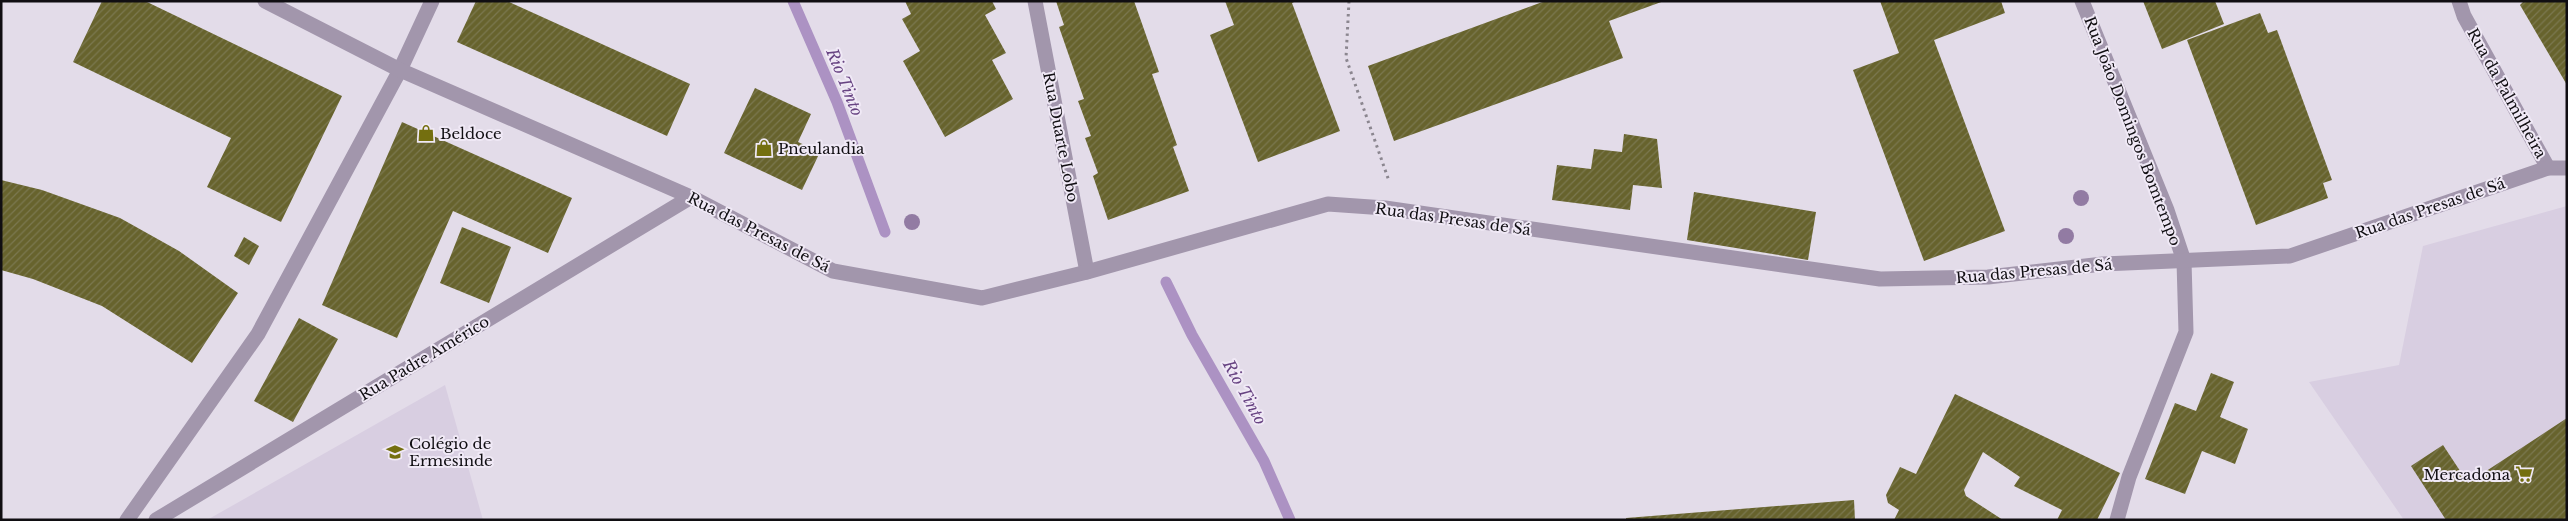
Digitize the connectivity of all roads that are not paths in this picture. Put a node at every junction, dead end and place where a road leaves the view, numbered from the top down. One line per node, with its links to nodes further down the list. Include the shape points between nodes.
1 (264, 1): 6 (street, Rua das Presas de Sá)
2 (432, 1): 6 (street)
3 (1035, 1): 11 (street, Rua Duarte Lobo)
4 (2082, 1): 10 (street, Rua João Domingos Bomtempo, via 2167,210)
5 (2459, 1): 7 (street, Rua da Palmilheira, via 2464,16)
6 (400, 70): 9 (street, Rua das Presas de Sá); 12 (street, via 258,334)
7 (2548, 168): 8 (street, Rua da Palmilheira); 10 (street, Rua das Presas de Sá, via 2290,256)
8 (2567, 168)
9 (691, 197): 11 (street, Rua das Presas de Sá, via 833,271 982,298); 13 (street, Rua Padre Américo)
10 (2184, 261): 11 (street, Rua das Presas de Sá, via 2103,264 1988,277 1880,279 1399,210 1328,204); 14 (street, Rua João Domingos Bomtempo, via 2186,332 2129,477)
11 (1087, 272)
12 (127, 520)
13 (156, 520)
14 (2117, 520)

